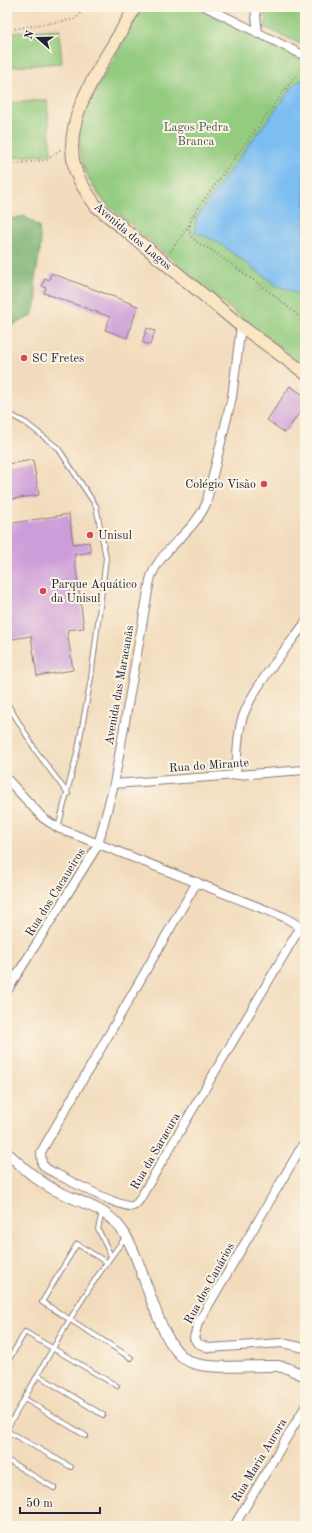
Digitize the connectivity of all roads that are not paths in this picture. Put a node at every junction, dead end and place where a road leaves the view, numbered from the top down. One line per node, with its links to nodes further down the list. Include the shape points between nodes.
1 (134, 7): 6 (main road, Avenida dos Lagos, via 86,93 74,125 72,147 75,169 83,188 96,206)
2 (206, 7): 4 (street)
3 (255, 7): 4 (street)
4 (258, 34): 5 (street)
5 (305, 56)
6 (241, 326): 7 (main road, Avenida dos Lagos); 14 (street, Avenida das Maracanãs, via 232,397 206,504 198,518 158,561 150,580)
7 (305, 373)
8 (7, 413): 15 (lane, via 26,423 58,448 96,506 106,558 91,678)
9 (305, 623): 12 (street, via 256,690 247,707 240,729)
10 (7, 703): 15 (lane, via 36,751)
11 (305, 770): 12 (street, Rua do Mirante)
12 (236, 775): 14 (street, Rua do Mirante)
13 (7, 779): 16 (street, via 43,818)
14 (114, 784): 17 (street, Avenida das Maracanãs)
15 (68, 794): 16 (lane)
16 (58, 828): 17 (street)
17 (98, 845): 18 (street); 20 (street, Rua dos Cacaueiros)
18 (197, 882): 19 (street); 19 (street, Rua da Saracura, via 41,1152 42,1164 47,1169 119,1204 132,1206 142,1197)
19 (303, 927)
20 (7, 991)
21 (305, 1141): 28 (street, Rua dos Canários, via 198,1323 194,1338 197,1343 209,1348 282,1343)
22 (7, 1153): 23 (street, via 42,1183)
23 (102, 1212): 24 (street, via 116,1223); 25 (lane, via 98,1229)
24 (126, 1236): 25 (lane); 33 (street, via 148,1285 164,1332 180,1356 206,1366 277,1366)
25 (111, 1256): 26 (lane)
26 (106, 1262): 27 (lane); 27 (lane, via 77,1244 42,1302)
27 (70, 1319): 29 (lane); 30 (lane)
28 (305, 1348)
29 (53, 1349): 31 (lane, via 25,1332); 32 (lane); 34 (lane)
30 (131, 1358)
31 (7, 1363)
32 (38, 1375): 35 (lane); 37 (lane)
33 (305, 1376)
34 (117, 1386)
35 (25, 1399): 38 (lane); 39 (lane)
36 (305, 1407): 43 (street, Rua Maria Aurora)
37 (103, 1415)
38 (7, 1430): 41 (lane)
39 (86, 1436)
40 (7, 1460): 42 (lane)
41 (71, 1467)
42 (54, 1488)
43 (234, 1526)

